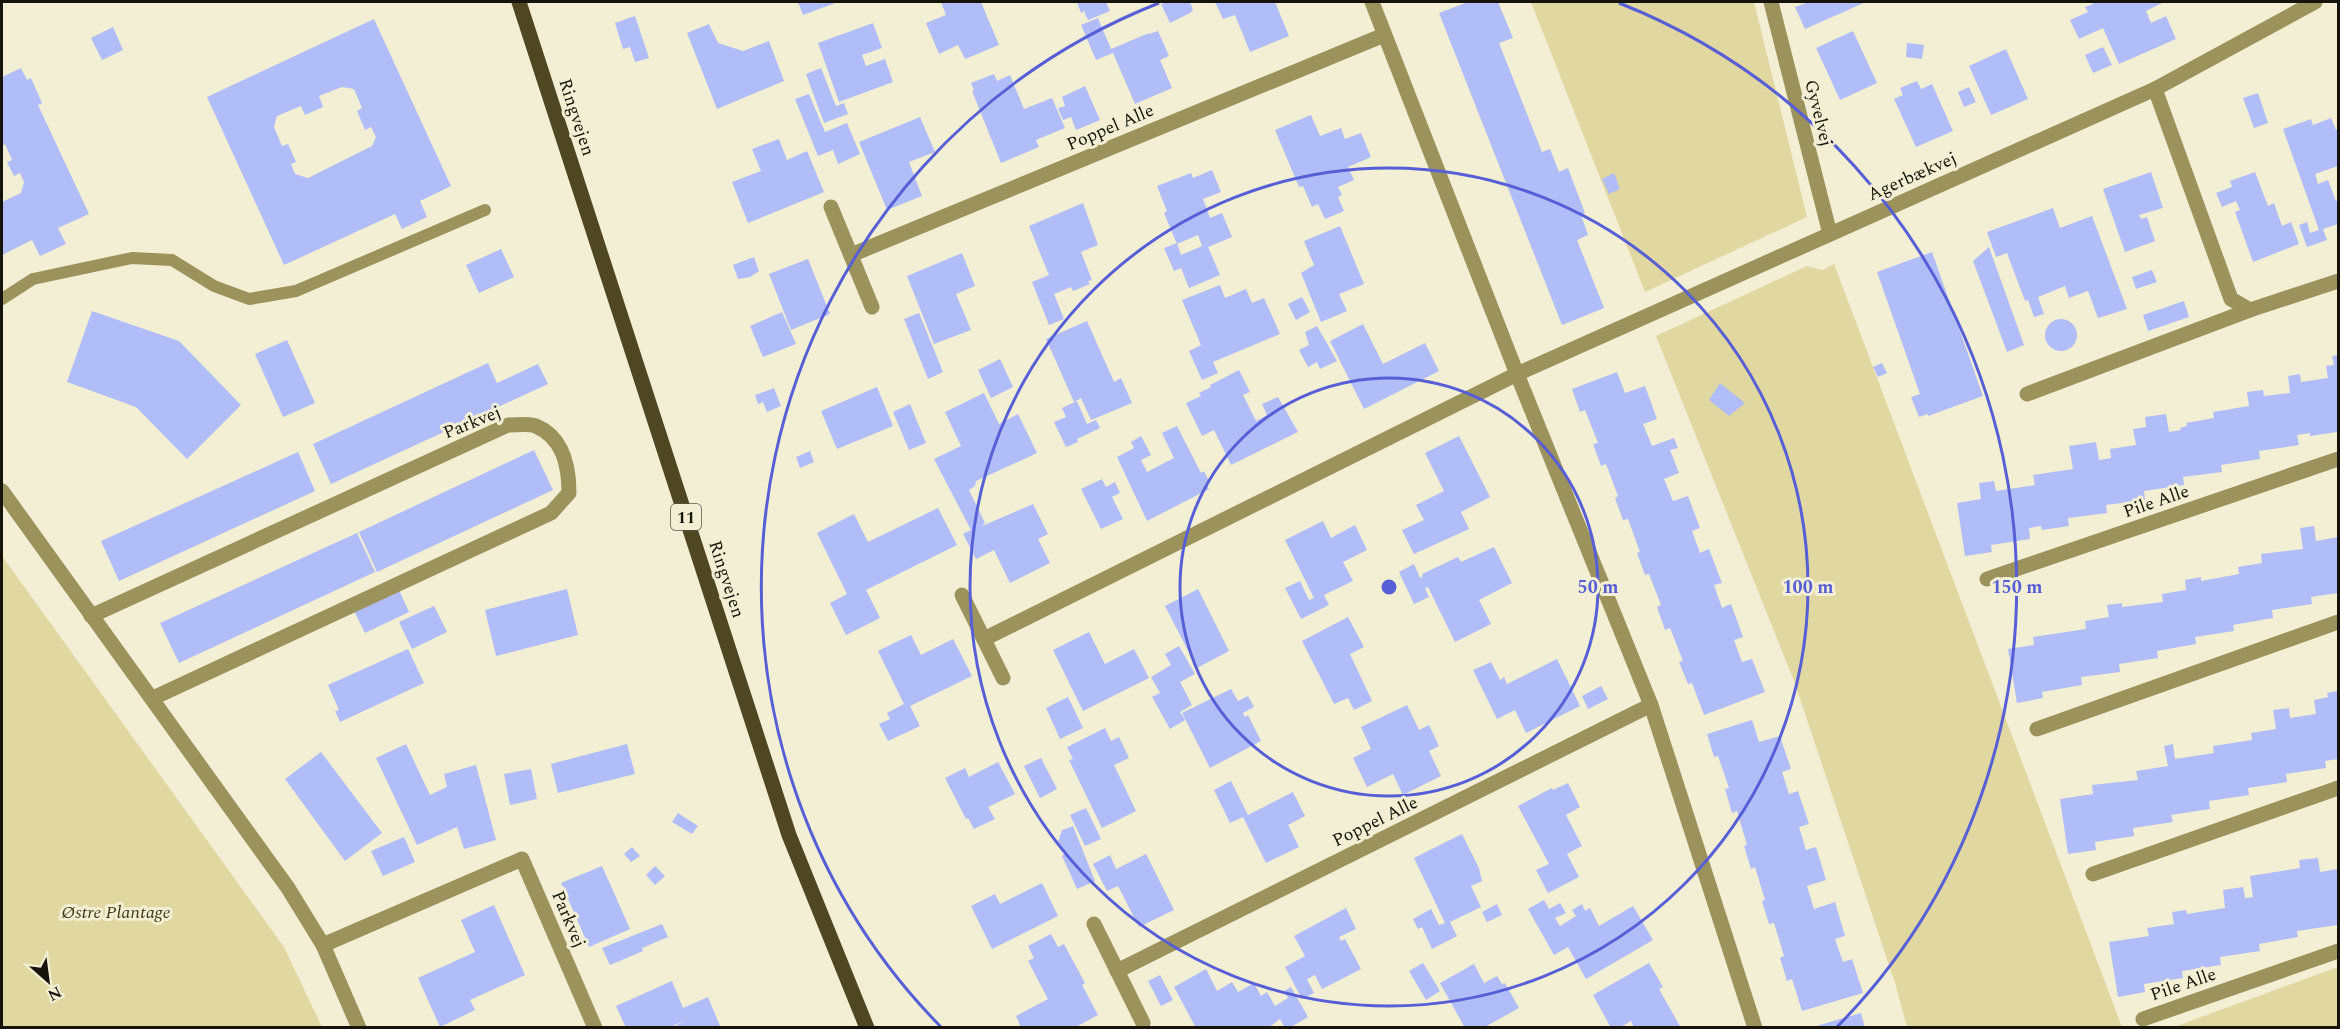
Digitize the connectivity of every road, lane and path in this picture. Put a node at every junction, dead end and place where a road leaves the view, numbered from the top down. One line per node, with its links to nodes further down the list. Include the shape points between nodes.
1 (519, 2): 38 (main road, Ringvejen / 11, via 789,835)
2 (1372, 2): 5 (street)
3 (1771, 2): 9 (street, Gyvelvej)
4 (2316, 2): 6 (street, Agerbækvej)
5 (1384, 34): 10 (street, Poppel Alle); 15 (street)
6 (2155, 89): 9 (street, Agerbækvej); 14 (street, via 2231,299)
7 (831, 207): 10 (street)
8 (485, 210): 12 (lane, via 296,291 249,299 214,286 172,260 132,258 33,279)
9 (1830, 234): 15 (street, Agerbækvej)
10 (851, 255): 13 (street)
11 (2338, 281): 14 (street)
12 (2, 299)
13 (872, 307)
14 (2250, 310): 16 (street)
15 (1517, 374): 23 (street); 26 (street)
16 (2027, 394)
17 (2338, 459): 19 (street, Pile Alle)
18 (2, 491): 21 (street)
19 (1987, 579)
20 (962, 595): 23 (street)
21 (91, 616): 25 (street); 25 (street, Parkvej, via 508,425 535,426 556,440 569,468 569,493 551,513)
22 (2338, 622): 27 (street)
23 (984, 639): 24 (street)
24 (1003, 678)
25 (153, 698): 31 (street, via 288,888)
26 (1650, 705): 33 (street, Poppel Alle); 39 (street)
27 (2037, 729)
28 (2338, 788): 29 (street)
29 (2093, 874)
30 (1094, 924): 33 (street)
31 (323, 945): 36 (street); 37 (street, Parkvej, via 522,859)
32 (2338, 951): 34 (street, Pile Alle)
33 (1117, 971): 35 (street)
34 (2143, 1019)
35 (1143, 1023)
36 (360, 1028)
37 (595, 1028)
38 (867, 1028)
39 (1755, 1028)

